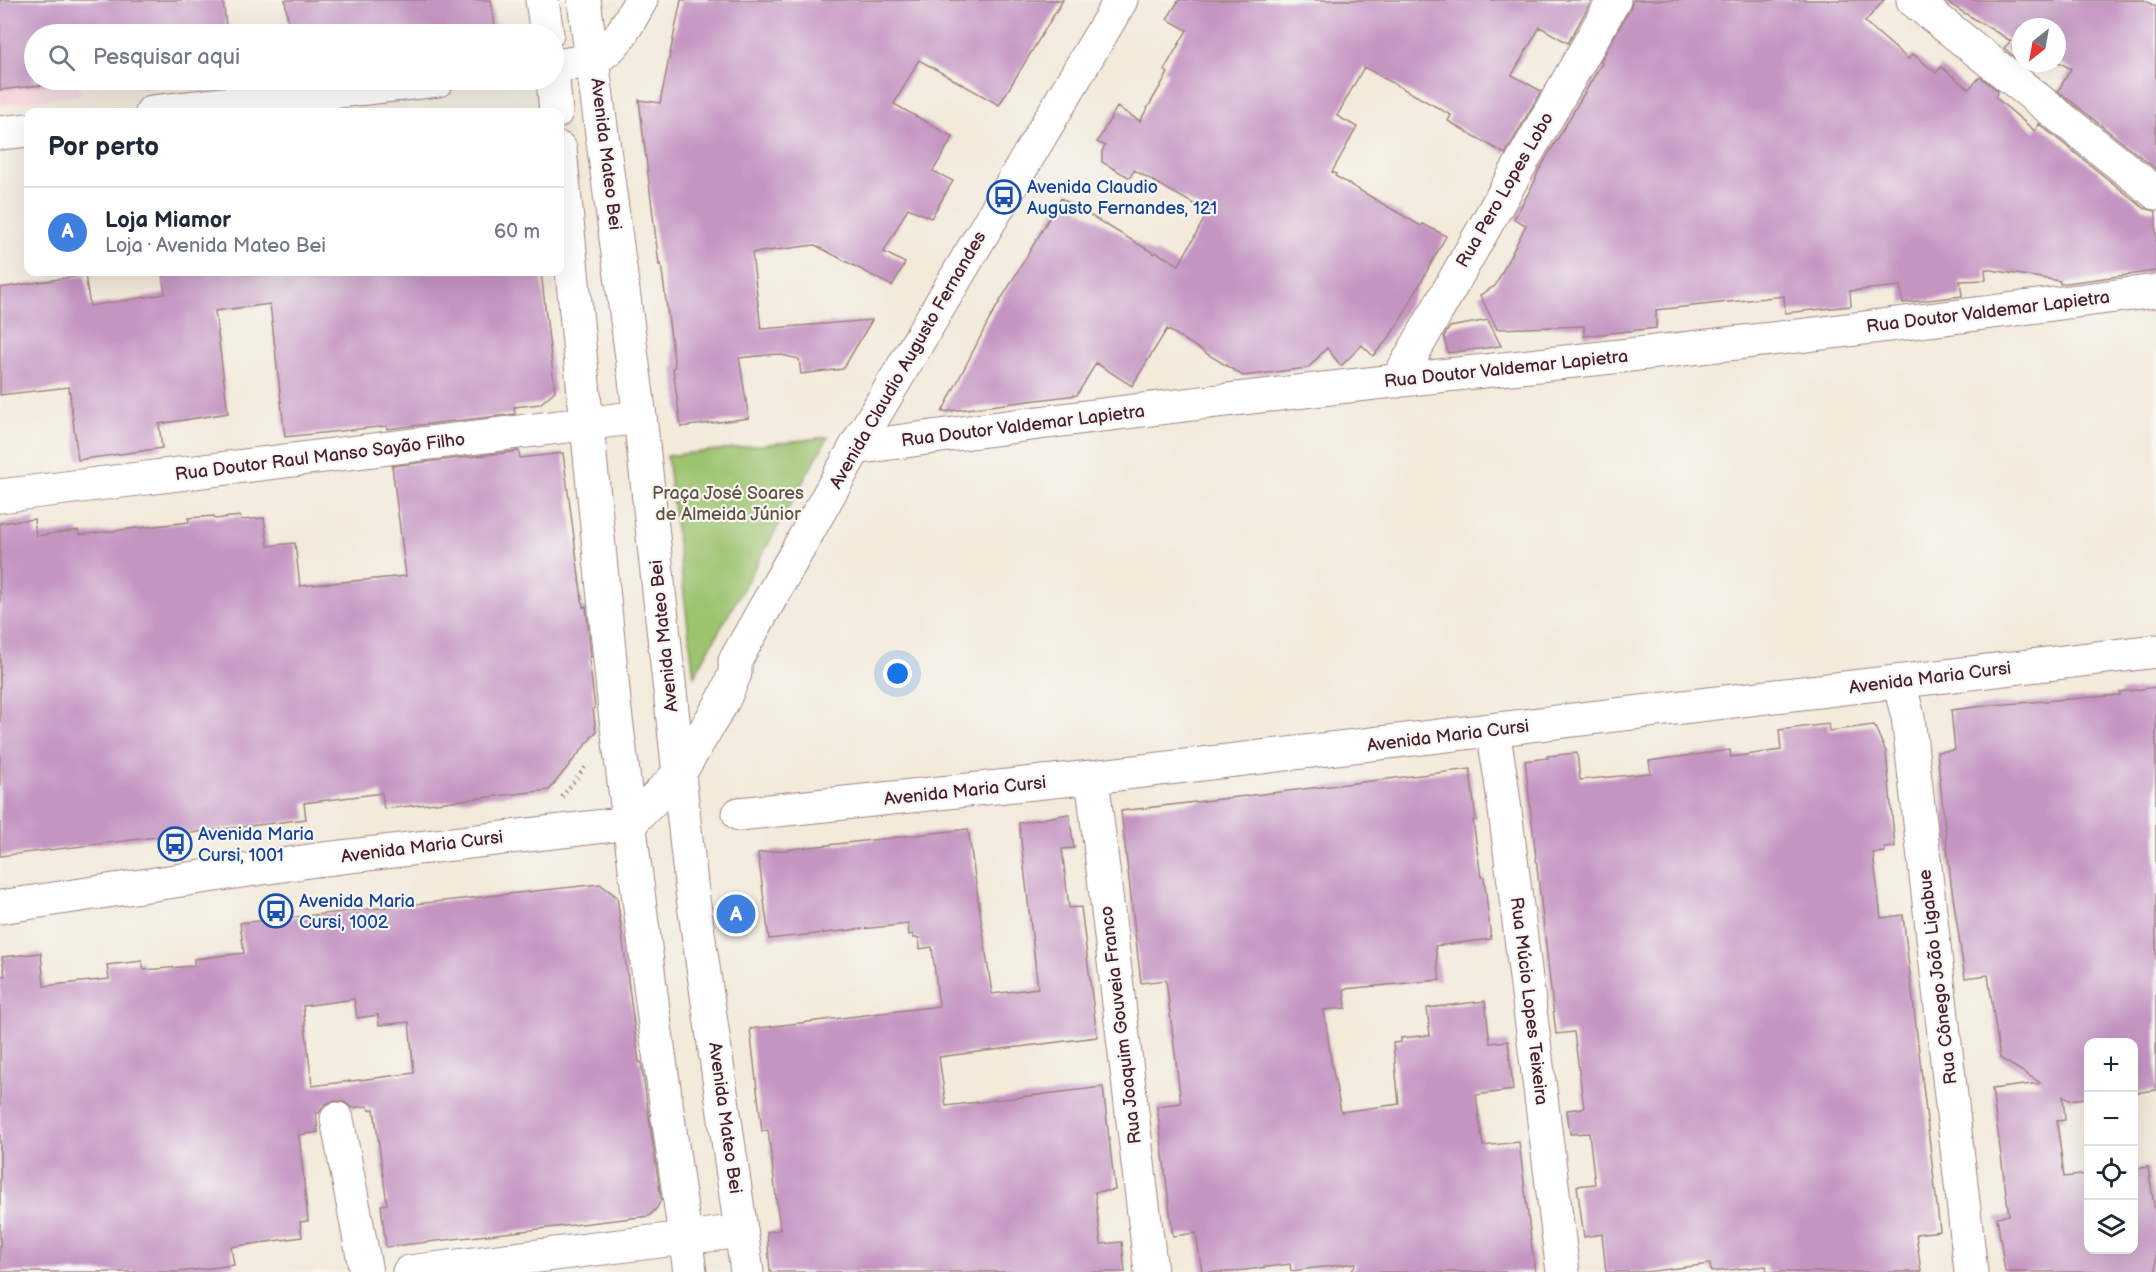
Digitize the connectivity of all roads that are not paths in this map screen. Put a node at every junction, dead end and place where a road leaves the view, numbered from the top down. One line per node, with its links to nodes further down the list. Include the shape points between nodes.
1 (542, 0): 7 (street)
2 (584, 0): 8 (street, Avenida Mateo Bei)
3 (640, 0): 8 (street, via 620,37)
4 (1121, 0): 22 (street, Avenida Claudio Augusto Fernandes)
5 (1614, 0): 19 (street, Rua Pero Lopes Lobo)
6 (1913, 0): 17 (street)
7 (546, 24)
8 (593, 59): 9 (street); 20 (street, Avenida Mateo Bei)
9 (564, 64)
10 (349, 90): 12 (street)
11 (554, 90): 13 (street)
12 (188, 108)
13 (556, 108)
14 (24, 131): 15 (street)
15 (0, 134)
16 (564, 191): 21 (street)
17 (2156, 193)
18 (2156, 291): 19 (street, Rua Doutor Valdemar Lapietra)
19 (1397, 381): 22 (street, Rua Doutor Valdemar Lapietra)
20 (640, 417): 21 (street, Rua Doutor Raul Manso Sayão Filho); 28 (street, Avenida Mateo Bei)
21 (586, 424): 23 (street, Rua Doutor Raul Manso Sayão Filho); 32 (street)
22 (855, 448): 25 (street, Avenida Claudio Augusto Fernandes)
23 (0, 496)
24 (2156, 651): 26 (street, Avenida Maria Cursi)
25 (735, 661): 28 (street, Avenida Claudio Augusto Fernandes, via 717,673); 29 (street, Avenida Claudio Augusto Fernandes, via 735,673 724,699)
26 (1899, 682): 27 (street, Avenida Maria Cursi); 43 (street, Rua Cônego João Ligabue, via 1908,717)
27 (1493, 731): 30 (street, Avenida Maria Cursi); 42 (street, Rua Múcio Lopes Teixeira)
28 (675, 733): 29 (street, Avenida Mateo Bei); 32 (street, Avenida Claudio Augusto Fernandes)
29 (679, 774): 32 (street, Avenida Claudio Augusto Fernandes); 35 (street, Avenida Mateo Bei)
30 (1092, 777): 31 (street, Avenida Maria Cursi); 41 (street, Rua Joaquim Gouveia Franco)
31 (739, 814)
32 (630, 823): 33 (street, Avenida Maria Cursi, via 316,860); 36 (street)
33 (0, 907)
34 (337, 1119): 37 (street)
35 (741, 1232): 36 (street); 40 (street, Avenida Mateo Bei)
36 (686, 1238): 38 (street); 39 (street)
37 (366, 1272)
38 (409, 1272)
39 (690, 1272)
40 (747, 1272)
41 (1151, 1272)
42 (1563, 1272)
43 (1971, 1272)

